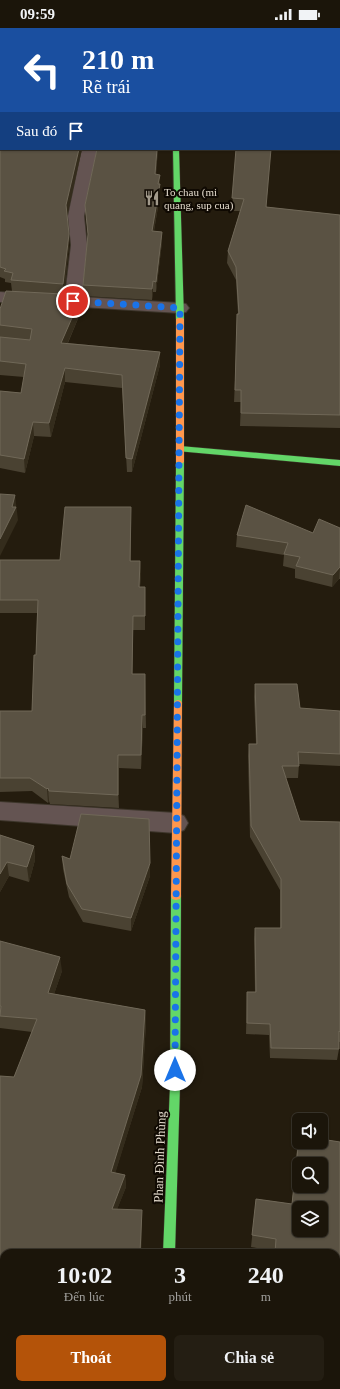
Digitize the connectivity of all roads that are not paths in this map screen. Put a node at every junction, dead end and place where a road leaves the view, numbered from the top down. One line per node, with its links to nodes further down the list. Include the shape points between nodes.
1 (90, 150): 4 (street, via 76,216 79,246)
2 (176, 150): 5 (street, Phan Đình Phùng)
3 (0, 297): 4 (street)
4 (73, 301): 5 (street)
5 (180, 308): 6 (street, Phan Đình Phùng)
6 (180, 449): 7 (street); 9 (street, Phan Đình Phùng)
7 (340, 463)
8 (0, 811): 9 (street)
9 (176, 823): 10 (street, Phan Đình Phùng)
10 (170, 1249)

